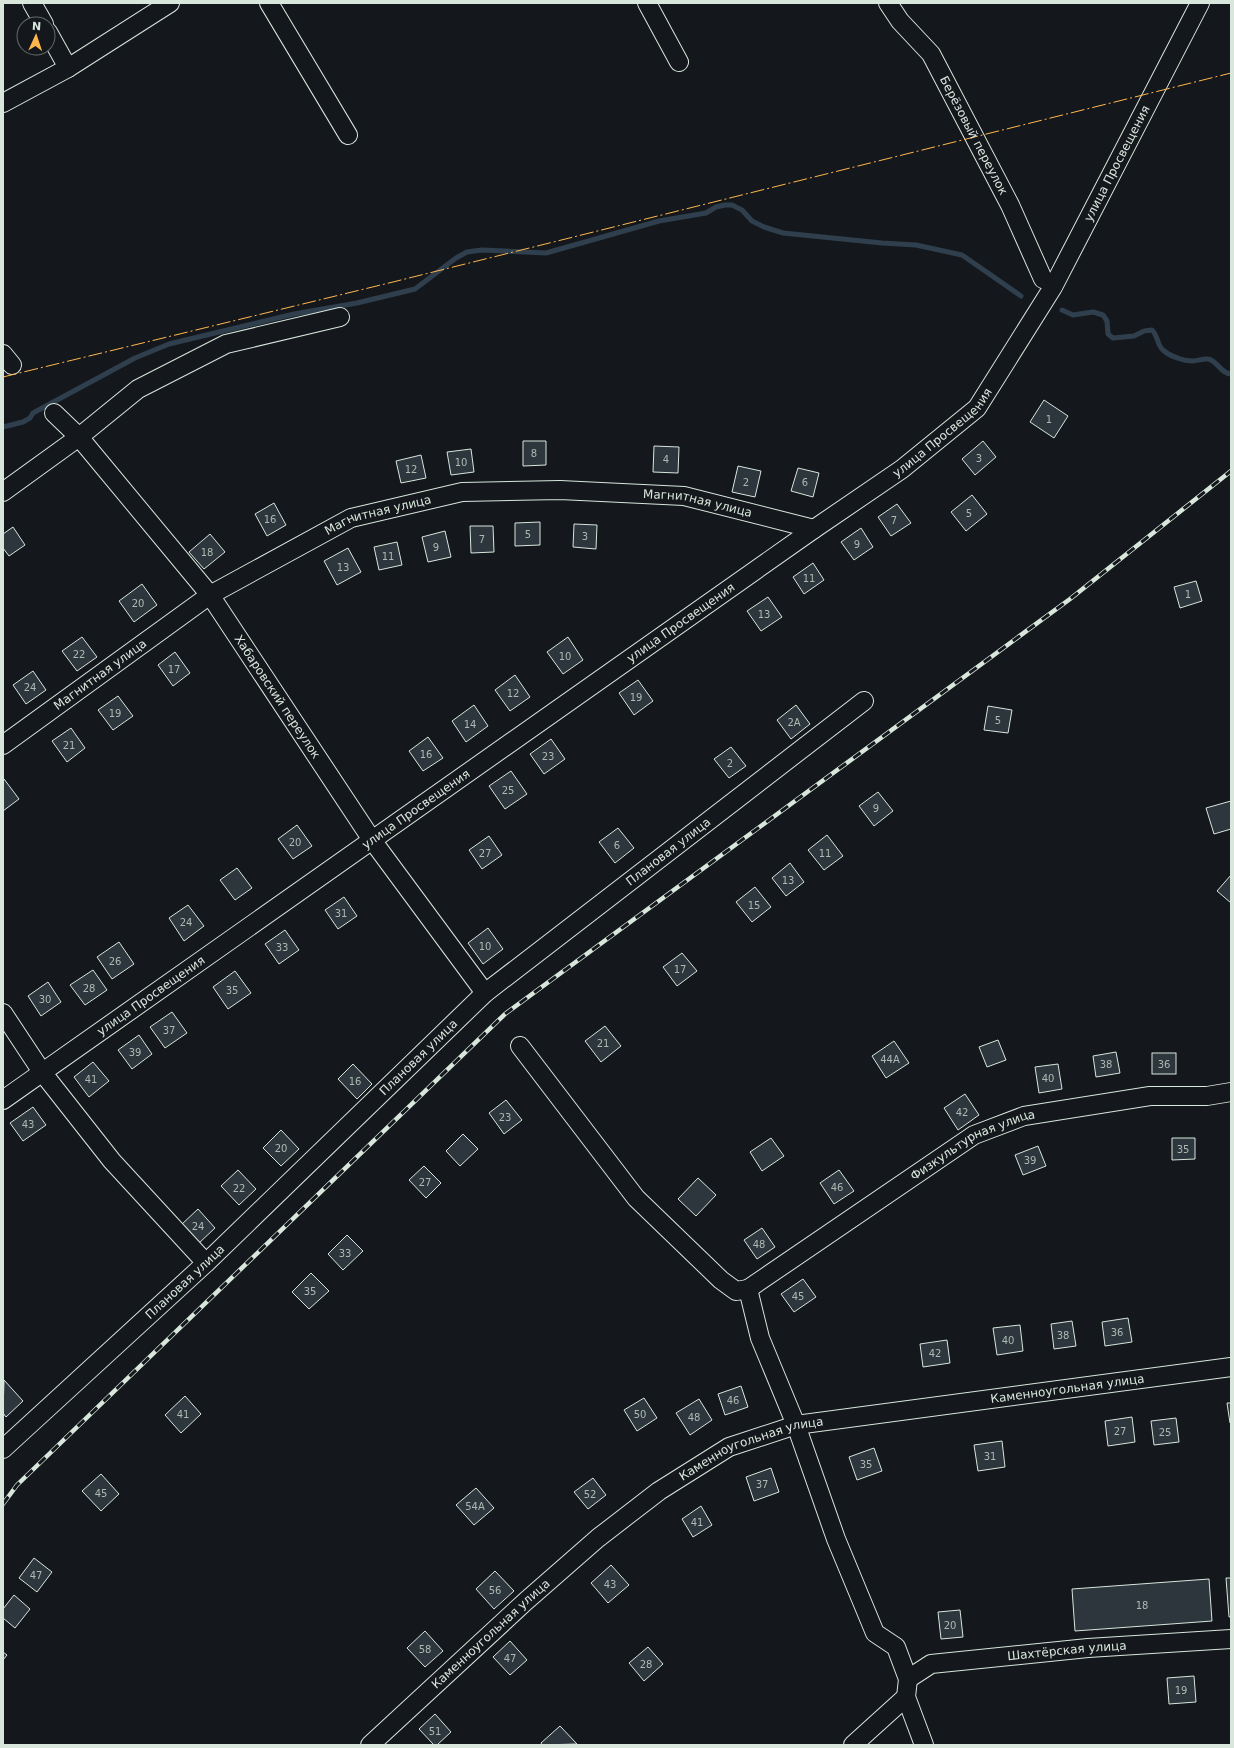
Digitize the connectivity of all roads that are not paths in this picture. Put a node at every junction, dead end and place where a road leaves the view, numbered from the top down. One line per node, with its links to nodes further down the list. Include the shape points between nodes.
1 (32, 3): 7 (street)
2 (170, 3): 10 (street)
3 (269, 3): 12 (street)
4 (647, 3): 9 (street)
5 (888, 3): 13 (street, Берёзовый переулок, via 931,54 1010,205)
6 (1200, 3): 18 (street, улица Просвещения, via 1053,287 977,408 902,469)
7 (39, 16)
8 (56, 46): 10 (street)
9 (679, 62)
10 (68, 68): 11 (street)
11 (3, 103)
12 (348, 135)
13 (1043, 279)
14 (340, 317): 16 (street, via 226,344 138,389)
15 (54, 413): 16 (street, Хабаровский переулок)
16 (79, 437): 17 (street); 19 (street, Хабаровский переулок)
17 (3, 492)
18 (814, 529): 19 (street, Магнитная улица, via 684,496 560,490 462,492 351,518); 22 (street, улица Просвещения)
19 (210, 595): 21 (street, Магнитная улица); 22 (street, Хабаровский переулок)
20 (864, 700): 23 (street, Плановая улица)
21 (3, 745)
22 (372, 840): 23 (street, Хабаровский переулок); 26 (street, улица Просвещения)
23 (485, 993): 29 (street, Плановая улица)
24 (3, 1013): 26 (street)
25 (520, 1046): 30 (street, via 636,1198 720,1280 736,1290)
26 (42, 1072): 28 (street, улица Просвещения); 29 (street, via 112,1161)
27 (1231, 1092): 30 (street, Физкультурная улица, via 1206,1096 1150,1096 1024,1116 974,1134)
28 (3, 1100)
29 (206, 1263): 33 (street, Плановая улица)
30 (748, 1289): 32 (street, via 760,1338)
31 (1231, 1367): 32 (street, Каменноугольная улица)
32 (796, 1425): 35 (street, via 836,1539 874,1633 896,1647); 37 (street, Каменноугольная улица, via 729,1447 659,1491 581,1552)
33 (3, 1449)
34 (1231, 1639): 35 (street, Шахтёрская улица, via 1088,1648 931,1664)
35 (908, 1679): 36 (street)
36 (906, 1697): 38 (street); 39 (street)
37 (370, 1745)
38 (853, 1745)
39 (924, 1745)

